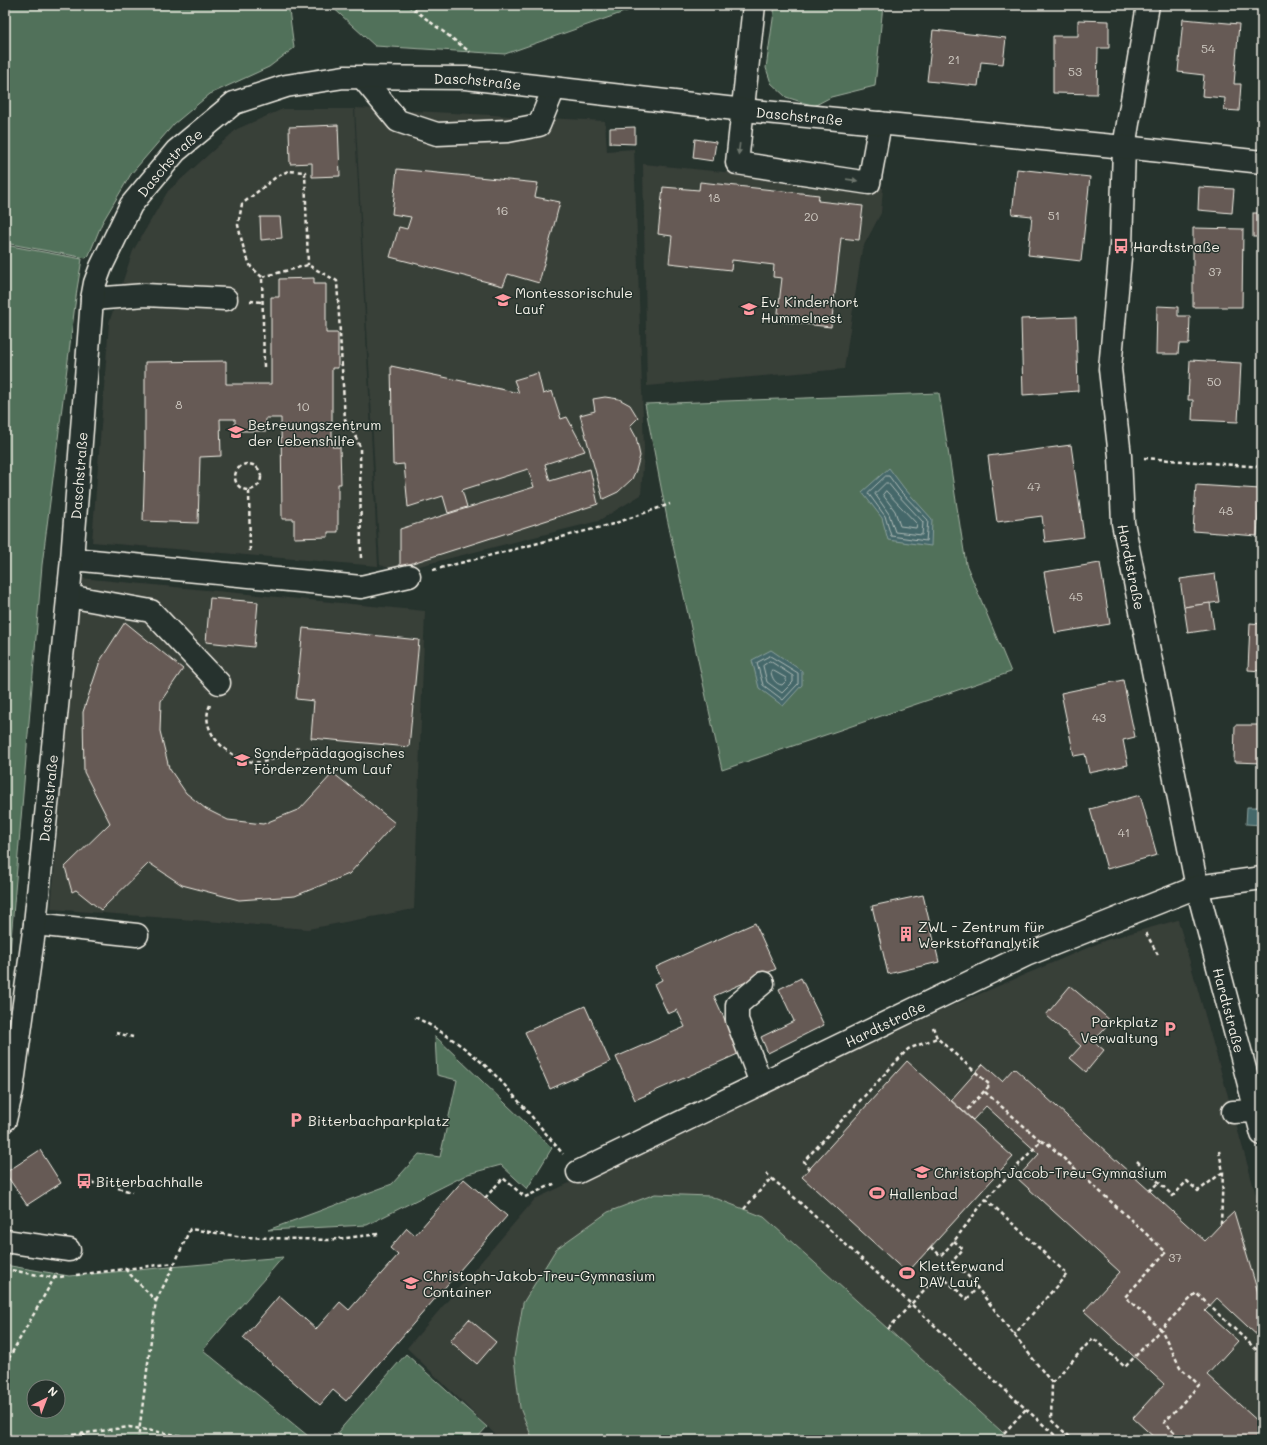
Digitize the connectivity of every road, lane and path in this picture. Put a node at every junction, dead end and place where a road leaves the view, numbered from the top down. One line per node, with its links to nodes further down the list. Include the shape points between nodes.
1 (408, 5): 4 (path)
2 (754, 5): 7 (street)
3 (1148, 5): 9 (street, Hardtstraße)
4 (474, 55)
5 (362, 77): 6 (street, Daschstraße, via 466,78); 6 (street, via 398,121 437,134 508,131 539,126); 13 (street, Daschstraße, via 344,77 286,86 234,102 176,151 131,205 101,267)
6 (554, 88): 7 (street, Daschstraße)
7 (744, 110): 8 (street, Daschstraße); 8 (street, one-way to 8, via 737,163 869,183)
8 (880, 123): 9 (street, Daschstraße)
9 (1124, 147): 10 (street, Daschstraße); 16 (street, Hardtstraße, via 1121,246 1110,369)
10 (1262, 162)
11 (308, 265): 12 (path); 12 (path, via 305,172 288,171 276,177 242,204 238,225 244,250 251,267); 23 (path, via 337,281 345,420 360,447)
12 (262, 277): 15 (path)
13 (92, 299): 14 (street, via 145,295); 20 (street, Daschstraße)
14 (226, 299)
15 (264, 367)
16 (1120, 456): 17 (path); 28 (street, Hardtstraße, via 1123,523)
17 (1262, 467)
18 (249, 491): 18 (path, via 239,487 234,478 238,468 247,463 257,467 262,476 257,487); 22 (path)
19 (670, 504): 21 (path, via 613,524)
20 (72, 559): 22 (street); 24 (street, Daschstraße)
21 (409, 576): 23 (street)
22 (250, 577): 23 (street)
23 (361, 587)
24 (68, 596): 25 (street, via 151,611); 29 (street, Daschstraße)
25 (219, 683): 26 (path, via 207,710 208,725 217,742 236,756 254,762 276,759)
26 (300, 746)
27 (1262, 878): 28 (street)
28 (1197, 887): 34 (street, Hardtstraße, via 1026,955); 41 (street, Hardtstraße)
29 (35, 924): 31 (street); 44 (street, Daschstraße, via 12,1090)
30 (1143, 930): 32 (path)
31 (137, 935)
32 (1158, 955)
33 (763, 983): 39 (street, via 737,1004 737,1020)
34 (924, 1005): 38 (path); 39 (street, Hardtstraße)
35 (415, 1016): 50 (path, via 467,1050 499,1079)
36 (116, 1033): 37 (path)
37 (133, 1037)
38 (937, 1038): 40 (path, via 990,1085); 49 (path, via 908,1049 804,1161)
39 (761, 1084): 50 (street, Hardtstraße)
40 (985, 1092): 42 (path); 46 (path)
41 (1256, 1111): 43 (street); 45 (street, Hardtstraße)
42 (965, 1112)
43 (1233, 1112)
44 (5, 1120)
45 (1262, 1134)
46 (1041, 1141): 61 (path); 77 (path, via 1048,1144 1166,1252 1125,1297)
47 (1219, 1151): 51 (path)
48 (1137, 1161): 55 (path)
49 (809, 1170)
50 (578, 1172): 60 (path, via 525,1197 504,1178)
51 (1223, 1172): 55 (path, via 1198,1191 1187,1181 1174,1196); 63 (path)
52 (766, 1173): 53 (path)
53 (771, 1178): 62 (path); 75 (path)
54 (84, 1181): 56 (path)
55 (1159, 1182): 58 (path)
56 (98, 1184)
57 (118, 1188): 59 (path)
58 (1149, 1191)
59 (132, 1192)
60 (486, 1198)
61 (986, 1199): 66 (path); 78 (path, via 1067,1274)
62 (744, 1209)
63 (1221, 1224)
64 (380, 1234): 69 (path, via 329,1240 243,1237 190,1229)
65 (5, 1240): 68 (street)
66 (954, 1241): 67 (path, via 941,1256); 73 (path, via 964,1249 952,1262)
67 (931, 1247)
68 (69, 1250): 72 (path)
69 (175, 1263): 70 (path); 74 (path)
70 (125, 1268): 72 (path); 74 (path)
71 (5, 1269): 72 (path)
72 (54, 1278): 80 (path)
73 (977, 1288): 75 (path, via 967,1299 939,1274); 78 (path)
74 (156, 1301): 83 (path)
75 (911, 1304): 76 (path); 82 (path)
76 (888, 1329)
77 (1161, 1329): 79 (path, via 1196,1293); 81 (path, via 1125,1367 1093,1338); 92 (path, via 1180,1367 1199,1385 1164,1423)
78 (1014, 1335): 81 (path)
79 (1262, 1355)
80 (5, 1364)
81 (1052, 1383): 91 (path, via 1051,1420)
82 (1026, 1409): 84 (path); 90 (path)
83 (140, 1429): 85 (path, via 129,1427); 88 (path); 89 (path, via 184,1436)
84 (1004, 1433)
85 (83, 1434): 86 (path); 87 (path)
86 (53, 1440)
87 (88, 1440)
88 (138, 1440)
89 (190, 1440)
90 (1060, 1440)
91 (1073, 1440)
92 (1183, 1440)

